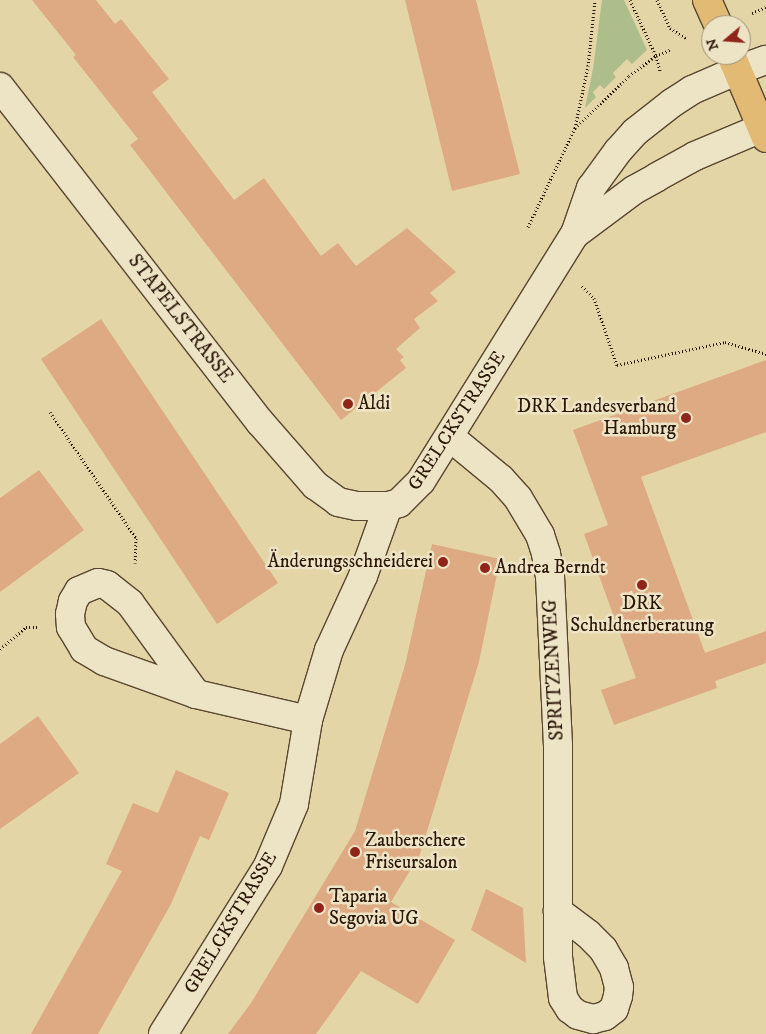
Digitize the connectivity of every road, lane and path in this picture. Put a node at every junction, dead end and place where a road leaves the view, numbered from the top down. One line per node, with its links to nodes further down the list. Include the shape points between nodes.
1 (595, 0): 16 (path, via 588,66)
2 (630, 0): 10 (path)
3 (657, 0): 8 (path, via 670,28)
4 (708, 0): 7 (main road)
5 (766, 7): 6 (path)
6 (752, 13)
7 (714, 15)
8 (691, 41)
9 (672, 49): 10 (path)
10 (656, 56): 16 (path, via 629,76)
11 (766, 60): 12 (street)
12 (751, 61)
13 (729, 65): 19 (street, via 672,102 635,132 591,188)
14 (735, 65): 17 (main road)
15 (0, 88): 24 (street, STAPELSTRASSE, via 260,422 316,485 338,502)
16 (575, 128): 18 (path)
17 (765, 130): 19 (street, via 695,156 619,200)
18 (528, 227)
19 (575, 234): 20 (street, GRELCKSTRASSE)
20 (558, 261): 21 (path, via 594,298 617,366 725,342); 23 (street, GRELCKSTRASSE)
21 (766, 354)
22 (50, 412): 25 (path, via 136,538 134,578)
23 (450, 437): 24 (street, GRELCKSTRASSE, via 422,481 399,503); 30 (street, SPRITZENWEG, via 501,479 518,498 540,535 546,554 550,576 558,745)
24 (388, 506): 29 (street, GRELCKSTRASSE, via 363,576 329,650)
25 (117, 592): 26 (street, via 98,583 79,591 70,614); 28 (street, via 130,603)
26 (71, 627): 27 (path, via 26,627); 28 (street, via 84,649 104,661)
27 (0, 649)
28 (196, 694): 29 (street)
29 (308, 720): 31 (street, GRELCKSTRASSE, via 294,804 268,866)
30 (558, 911)
31 (164, 1034)

